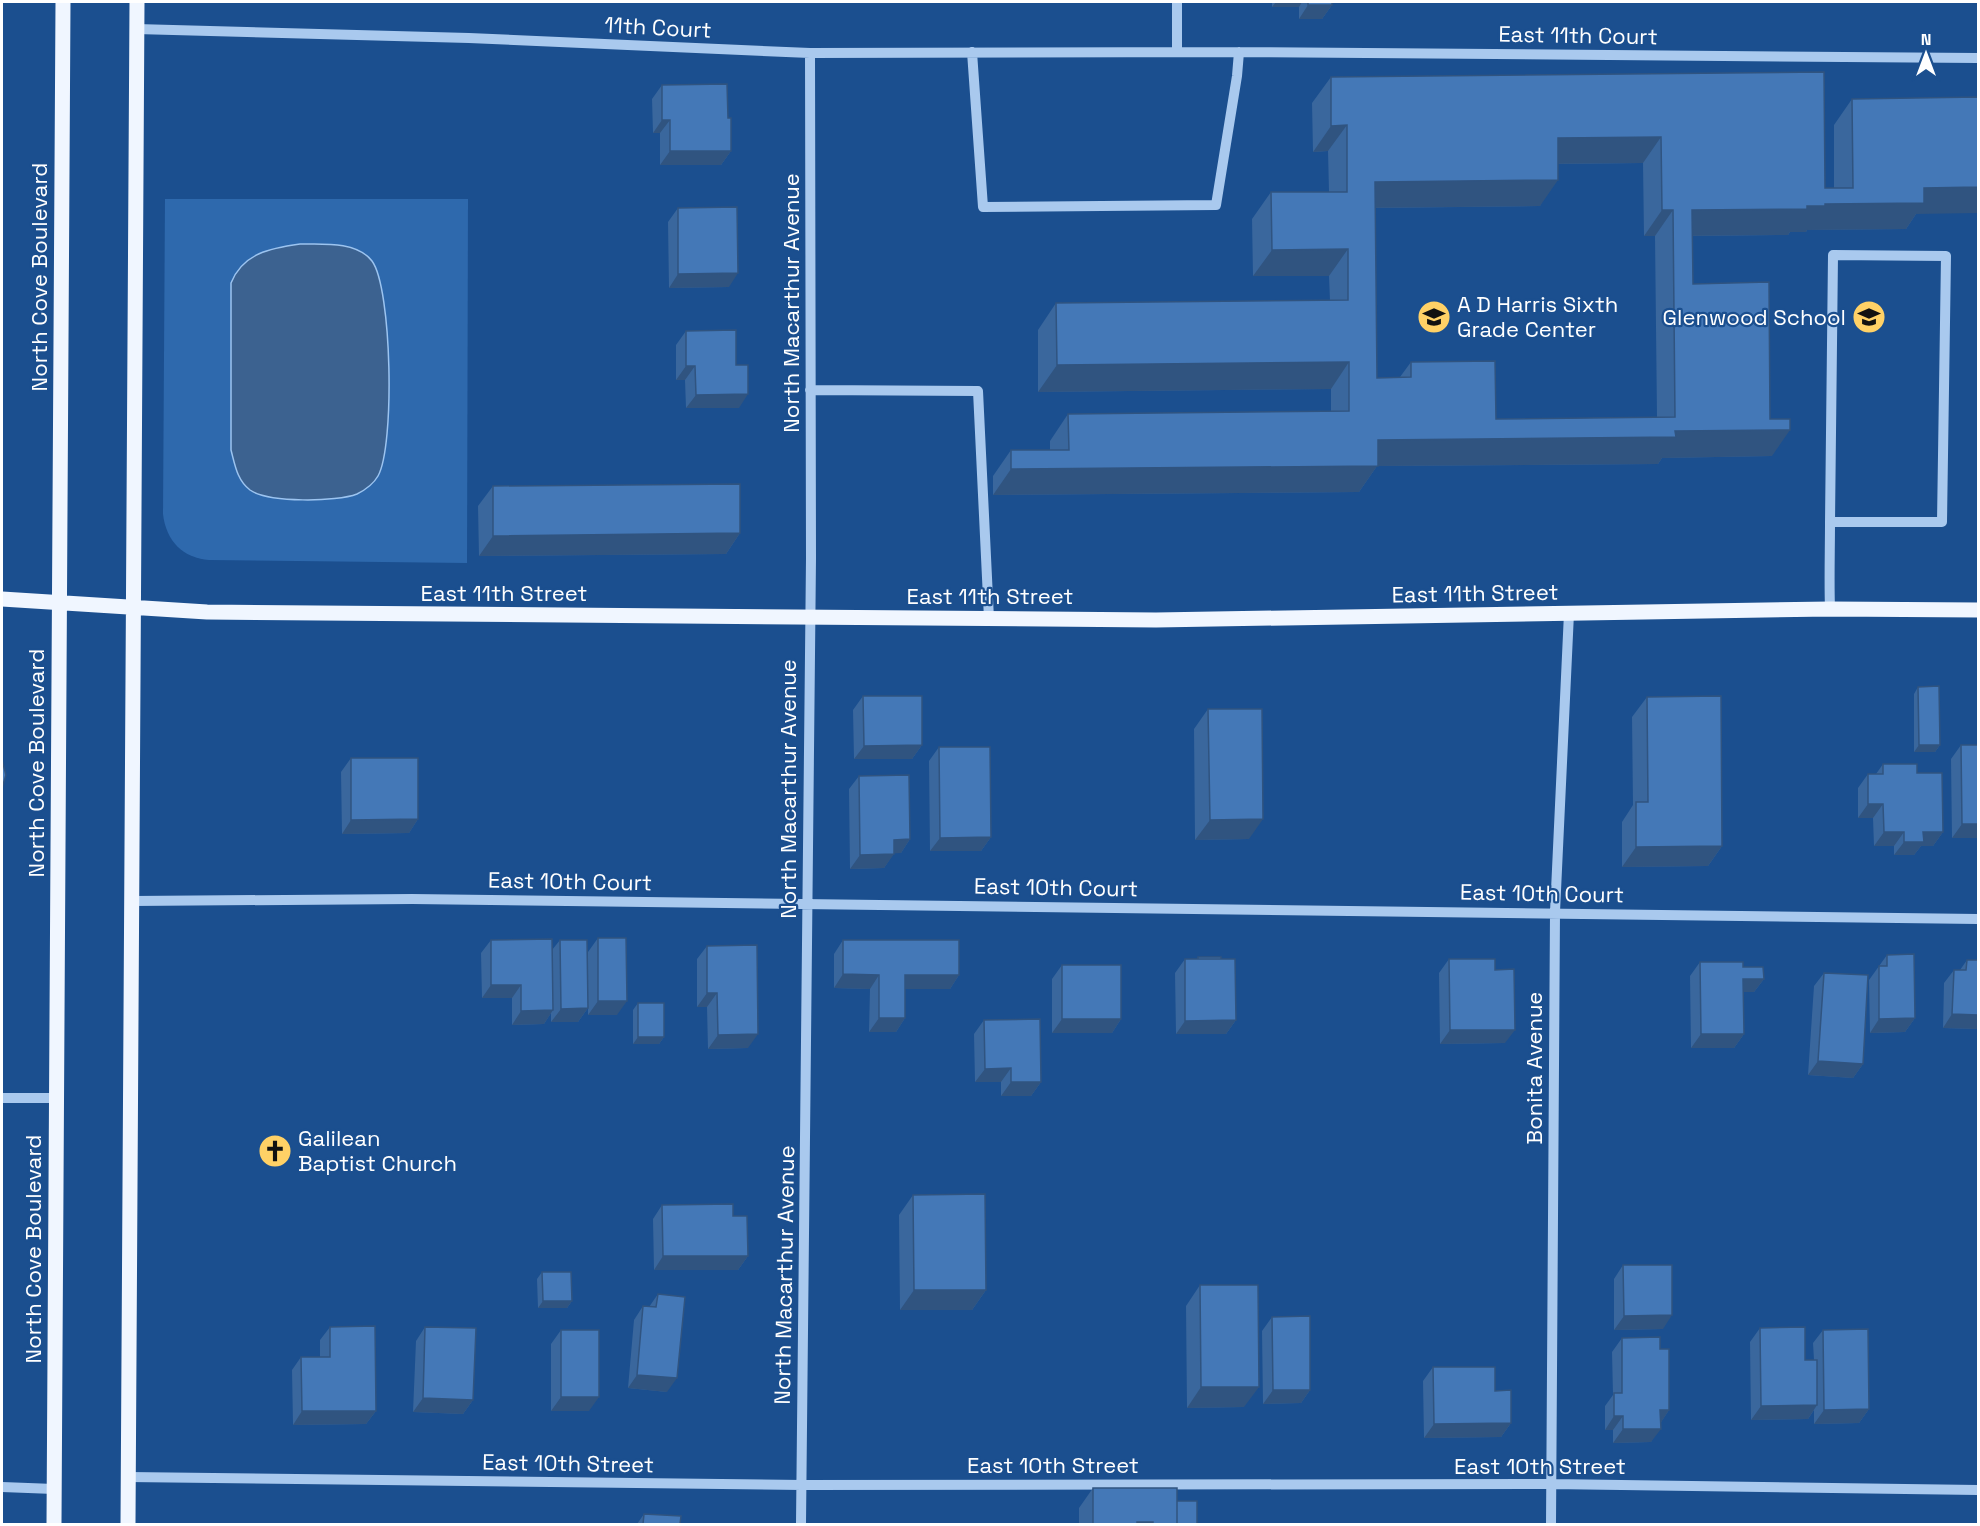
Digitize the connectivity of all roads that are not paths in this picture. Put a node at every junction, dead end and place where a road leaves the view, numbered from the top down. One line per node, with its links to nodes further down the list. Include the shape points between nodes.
1 (63, 2): 13 (main road, North Cove Boulevard)
2 (136, 2): 4 (main road)
3 (1178, 2): 6 (street)
4 (136, 29): 8 (street, 11th Court); 14 (main road)
5 (972, 52): 6 (street, 11th Court); 7 (street, via 983,207 1216,205); 8 (street, 11th Court)
6 (1177, 52): 7 (street, East 11th Court)
7 (1239, 52): 9 (street, East 11th Court)
8 (810, 53): 10 (street, North Macarthur Avenue)
9 (1978, 58)
10 (810, 390): 18 (street, North Macarthur Avenue); 19 (street, via 978,391)
11 (1830, 522): 11 (street, via 1833,255 1946,256 1942,522); 15 (street)
12 (2, 599): 13 (main road, East 11th Street)
13 (60, 602): 14 (main road, East 11th Street); 25 (main road, North Cove Boulevard)
14 (134, 608): 18 (main road, East 11th Street); 20 (main road)
15 (1830, 609): 16 (main road, East 11th Street); 17 (main road, East 11th Street)
16 (1978, 610)
17 (1569, 613): 19 (main road, East 11th Street, via 1294,619); 22 (street, Bonita Avenue)
18 (809, 618): 19 (main road, East 11th Street); 21 (street, North Macarthur Avenue)
19 (989, 619)
20 (132, 901): 21 (street, East 10th Court); 26 (main road)
21 (807, 903): 22 (street, East 10th Court); 28 (street, North Macarthur Avenue)
22 (1555, 912): 23 (street, East 10th Court); 27 (street, Bonita Avenue)
23 (1978, 919)
24 (2, 1098): 25 (street)
25 (57, 1098): 30 (main road, North Cove Boulevard)
26 (128, 1477): 28 (street, East 10th Street); 33 (main road)
27 (1551, 1484): 28 (street, East 10th Street); 31 (street, East 10th Street); 35 (street, Bonita Avenue)
28 (802, 1485): 34 (street, North Macarthur Avenue)
29 (2, 1487): 30 (street)
30 (54, 1489): 32 (main road, North Cove Boulevard)
31 (1978, 1490)
32 (54, 1524)
33 (128, 1524)
34 (801, 1524)
35 (1551, 1524)

